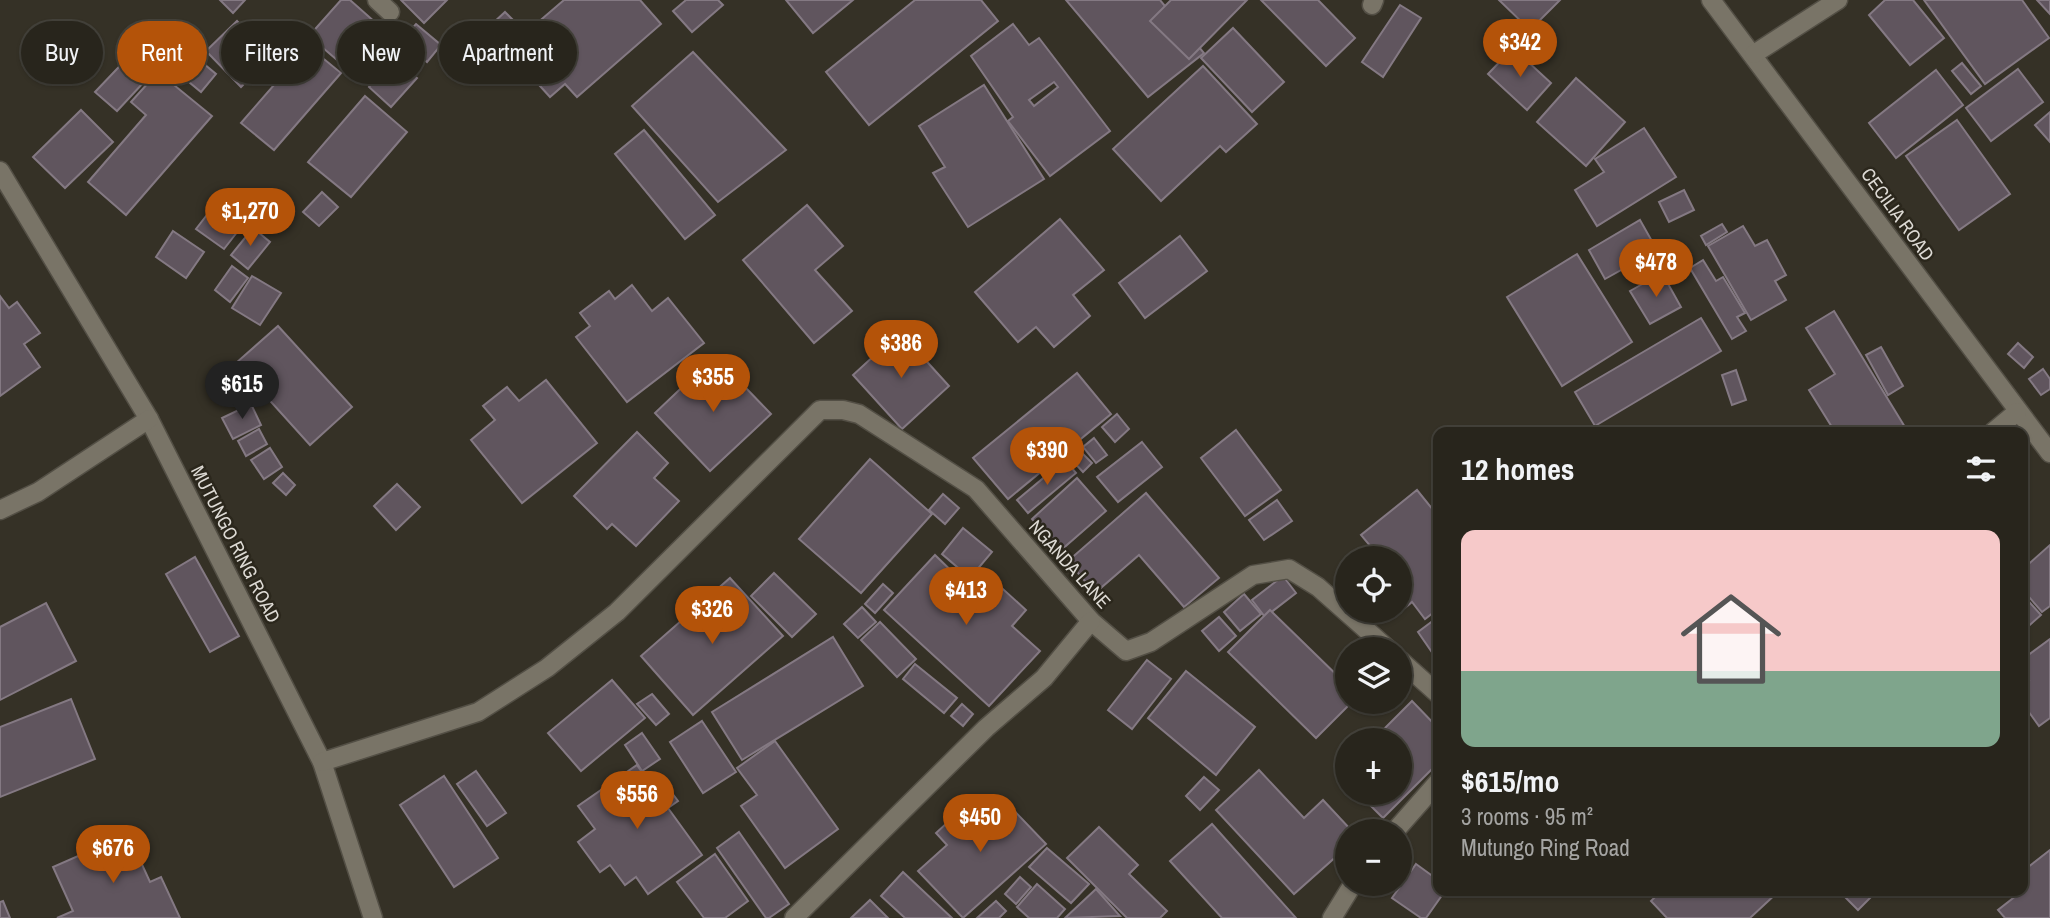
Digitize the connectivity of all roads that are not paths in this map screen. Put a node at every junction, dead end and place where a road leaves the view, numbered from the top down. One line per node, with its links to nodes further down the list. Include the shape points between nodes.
1 (1711, 0): 3 (street, CECILIA ROAD)
2 (1838, 0): 3 (street)
3 (1754, 54): 5 (street, CECILIA ROAD)
4 (0, 171): 6 (street, MUTUNGO RING ROAD)
5 (2017, 412): 7 (street); 8 (street, CECILIA ROAD)
6 (149, 419): 9 (street, via 38,492); 14 (street, MUTUNGO RING ROAD)
7 (1999, 427)
8 (2050, 453)
9 (0, 510)
10 (1091, 621): 11 (street, NGANDA LANE, via 1126,650 1151,642 1253,575 1289,569 1318,587); 14 (street, NGANDA LANE, via 976,489 859,414 820,410 617,612 547,668 478,712); 19 (street, via 1044,678 986,728)
11 (1374, 637)
12 (1412, 671): 13 (street)
13 (1433, 690)
14 (322, 761): 18 (street, MUTUNGO RING ROAD)
15 (1433, 788): 16 (street)
16 (1406, 819)
17 (1346, 896): 20 (street)
18 (373, 918)
19 (794, 918)
20 (1332, 918)

